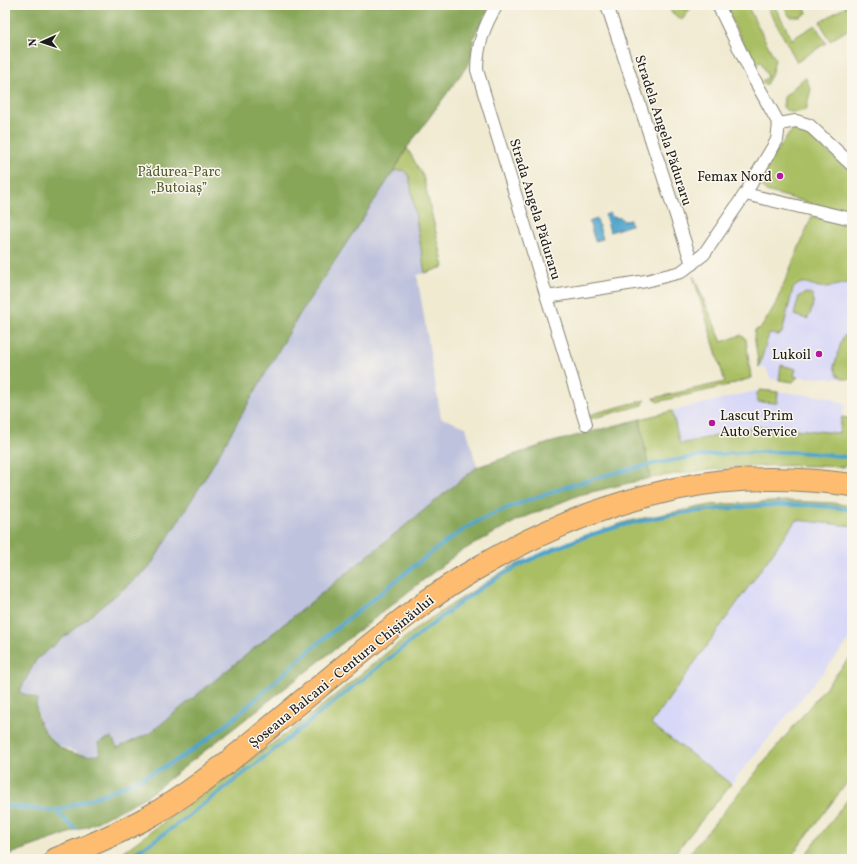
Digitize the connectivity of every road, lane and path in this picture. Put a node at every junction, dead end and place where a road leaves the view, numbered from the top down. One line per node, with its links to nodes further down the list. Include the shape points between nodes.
1 (497, 5): 9 (street, Strada Angela Păduraru, via 482,33 477,70)
2 (607, 5): 8 (street, Stradela Angela Păduraru)
3 (718, 5): 4 (street)
4 (779, 124): 5 (street, via 796,121 809,125); 6 (street, via 777,140)
5 (852, 165)
6 (745, 194): 7 (street); 8 (street, via 704,254)
7 (852, 219)
8 (692, 264): 9 (street, via 681,272 669,276)
9 (547, 297): 10 (street, Strada Angela Păduraru)
10 (586, 424)
11 (852, 470): 15 (highway, via 834,476 775,473 693,479 672,483)
12 (852, 485): 15 (highway, Șoseaua Balcani - Centura Chișinăului, via 791,479 733,481 676,488)
13 (852, 491): 15 (highway, via 772,486)
14 (852, 498): 15 (highway, Șoseaua Balcani - Centura Chișinăului, via 759,493 677,502)
15 (636, 500): 16 (highway, Șoseaua Balcani - Centura Chișinăului, via 550,531 481,566 412,612 232,760 198,784 123,830)
16 (56, 859)

